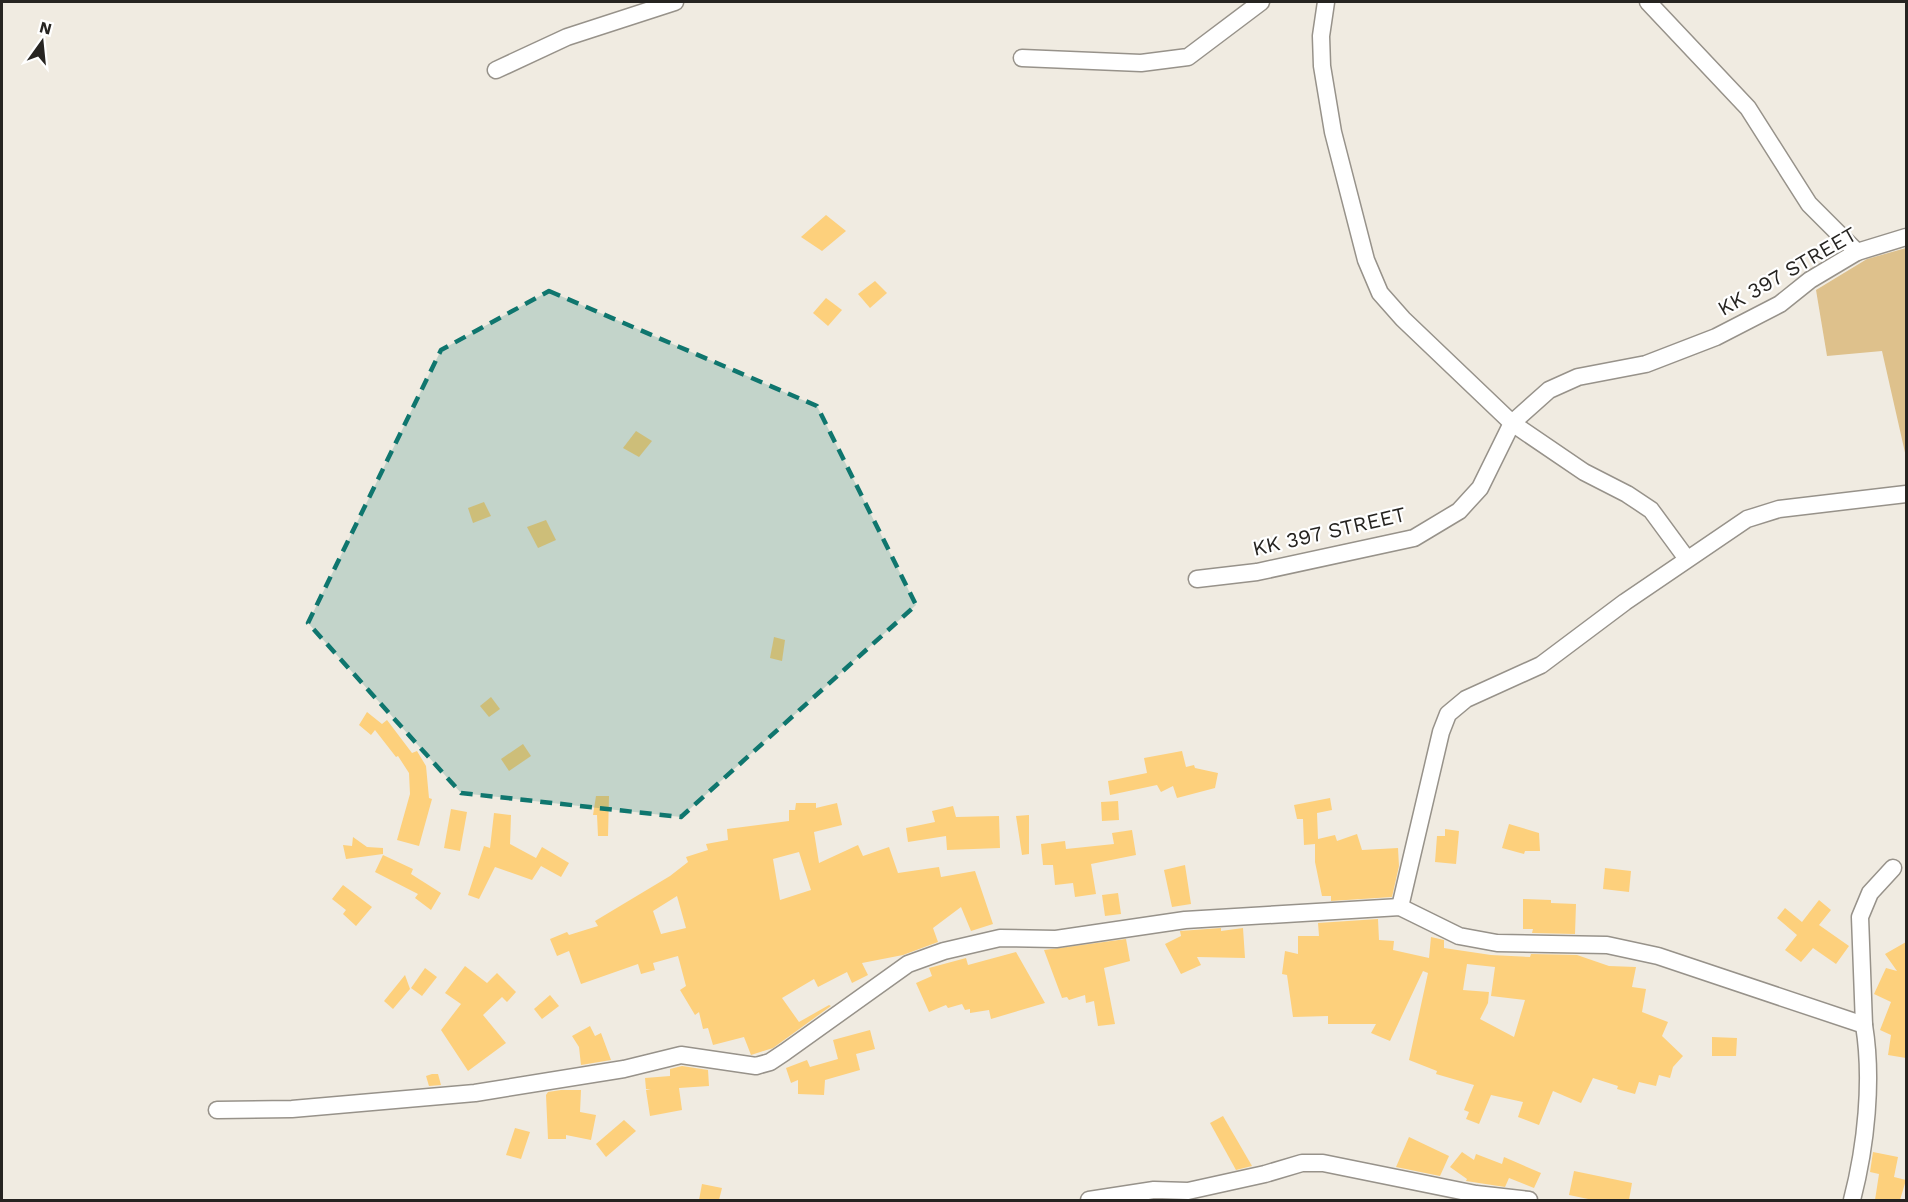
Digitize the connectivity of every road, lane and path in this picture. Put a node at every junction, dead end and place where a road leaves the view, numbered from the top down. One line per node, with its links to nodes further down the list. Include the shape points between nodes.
1 (675, 2): 6 (street, via 567,37)
2 (1261, 2): 5 (street, via 1188,57 1141,63)
3 (1326, 2): 9 (street, via 1322,66 1333,132 1366,260 1380,293 1403,320)
4 (1648, 2): 8 (street, via 1748,108 1809,204)
5 (1022, 58)
6 (496, 70)
7 (1906, 237): 8 (street, KK 397 STREET)
8 (1857, 252): 9 (street, KK 397 STREET, via 1810,280 1780,304 1716,337 1646,364 1578,378 1549,390)
9 (1512, 423): 11 (street, via 1584,472 1652,510); 12 (street, KK 397 STREET, via 1480,488 1459,511 1414,538 1257,572)
10 (1906, 494): 11 (street, via 1779,509 1748,519)
11 (1687, 559): 14 (street, via 1541,666 1467,699 1448,714)
12 (1197, 579)
13 (1893, 868): 15 (street, via 1870,893 1860,917)
14 (1400, 907): 15 (street, via 1459,936 1497,943 1607,945 1658,956); 16 (street, via 1185,920 1056,939 1000,938 945,951 908,964 785,1052 756,1066 681,1054 624,1069 475,1093 292,1109)
15 (1864, 1025): 19 (street, via 1869,1052 1865,1132)
16 (217, 1110)
17 (1089, 1200): 18 (street, via 1154,1190 1188,1191 1302,1162)
18 (1529, 1200)
19 (1852, 1200)

